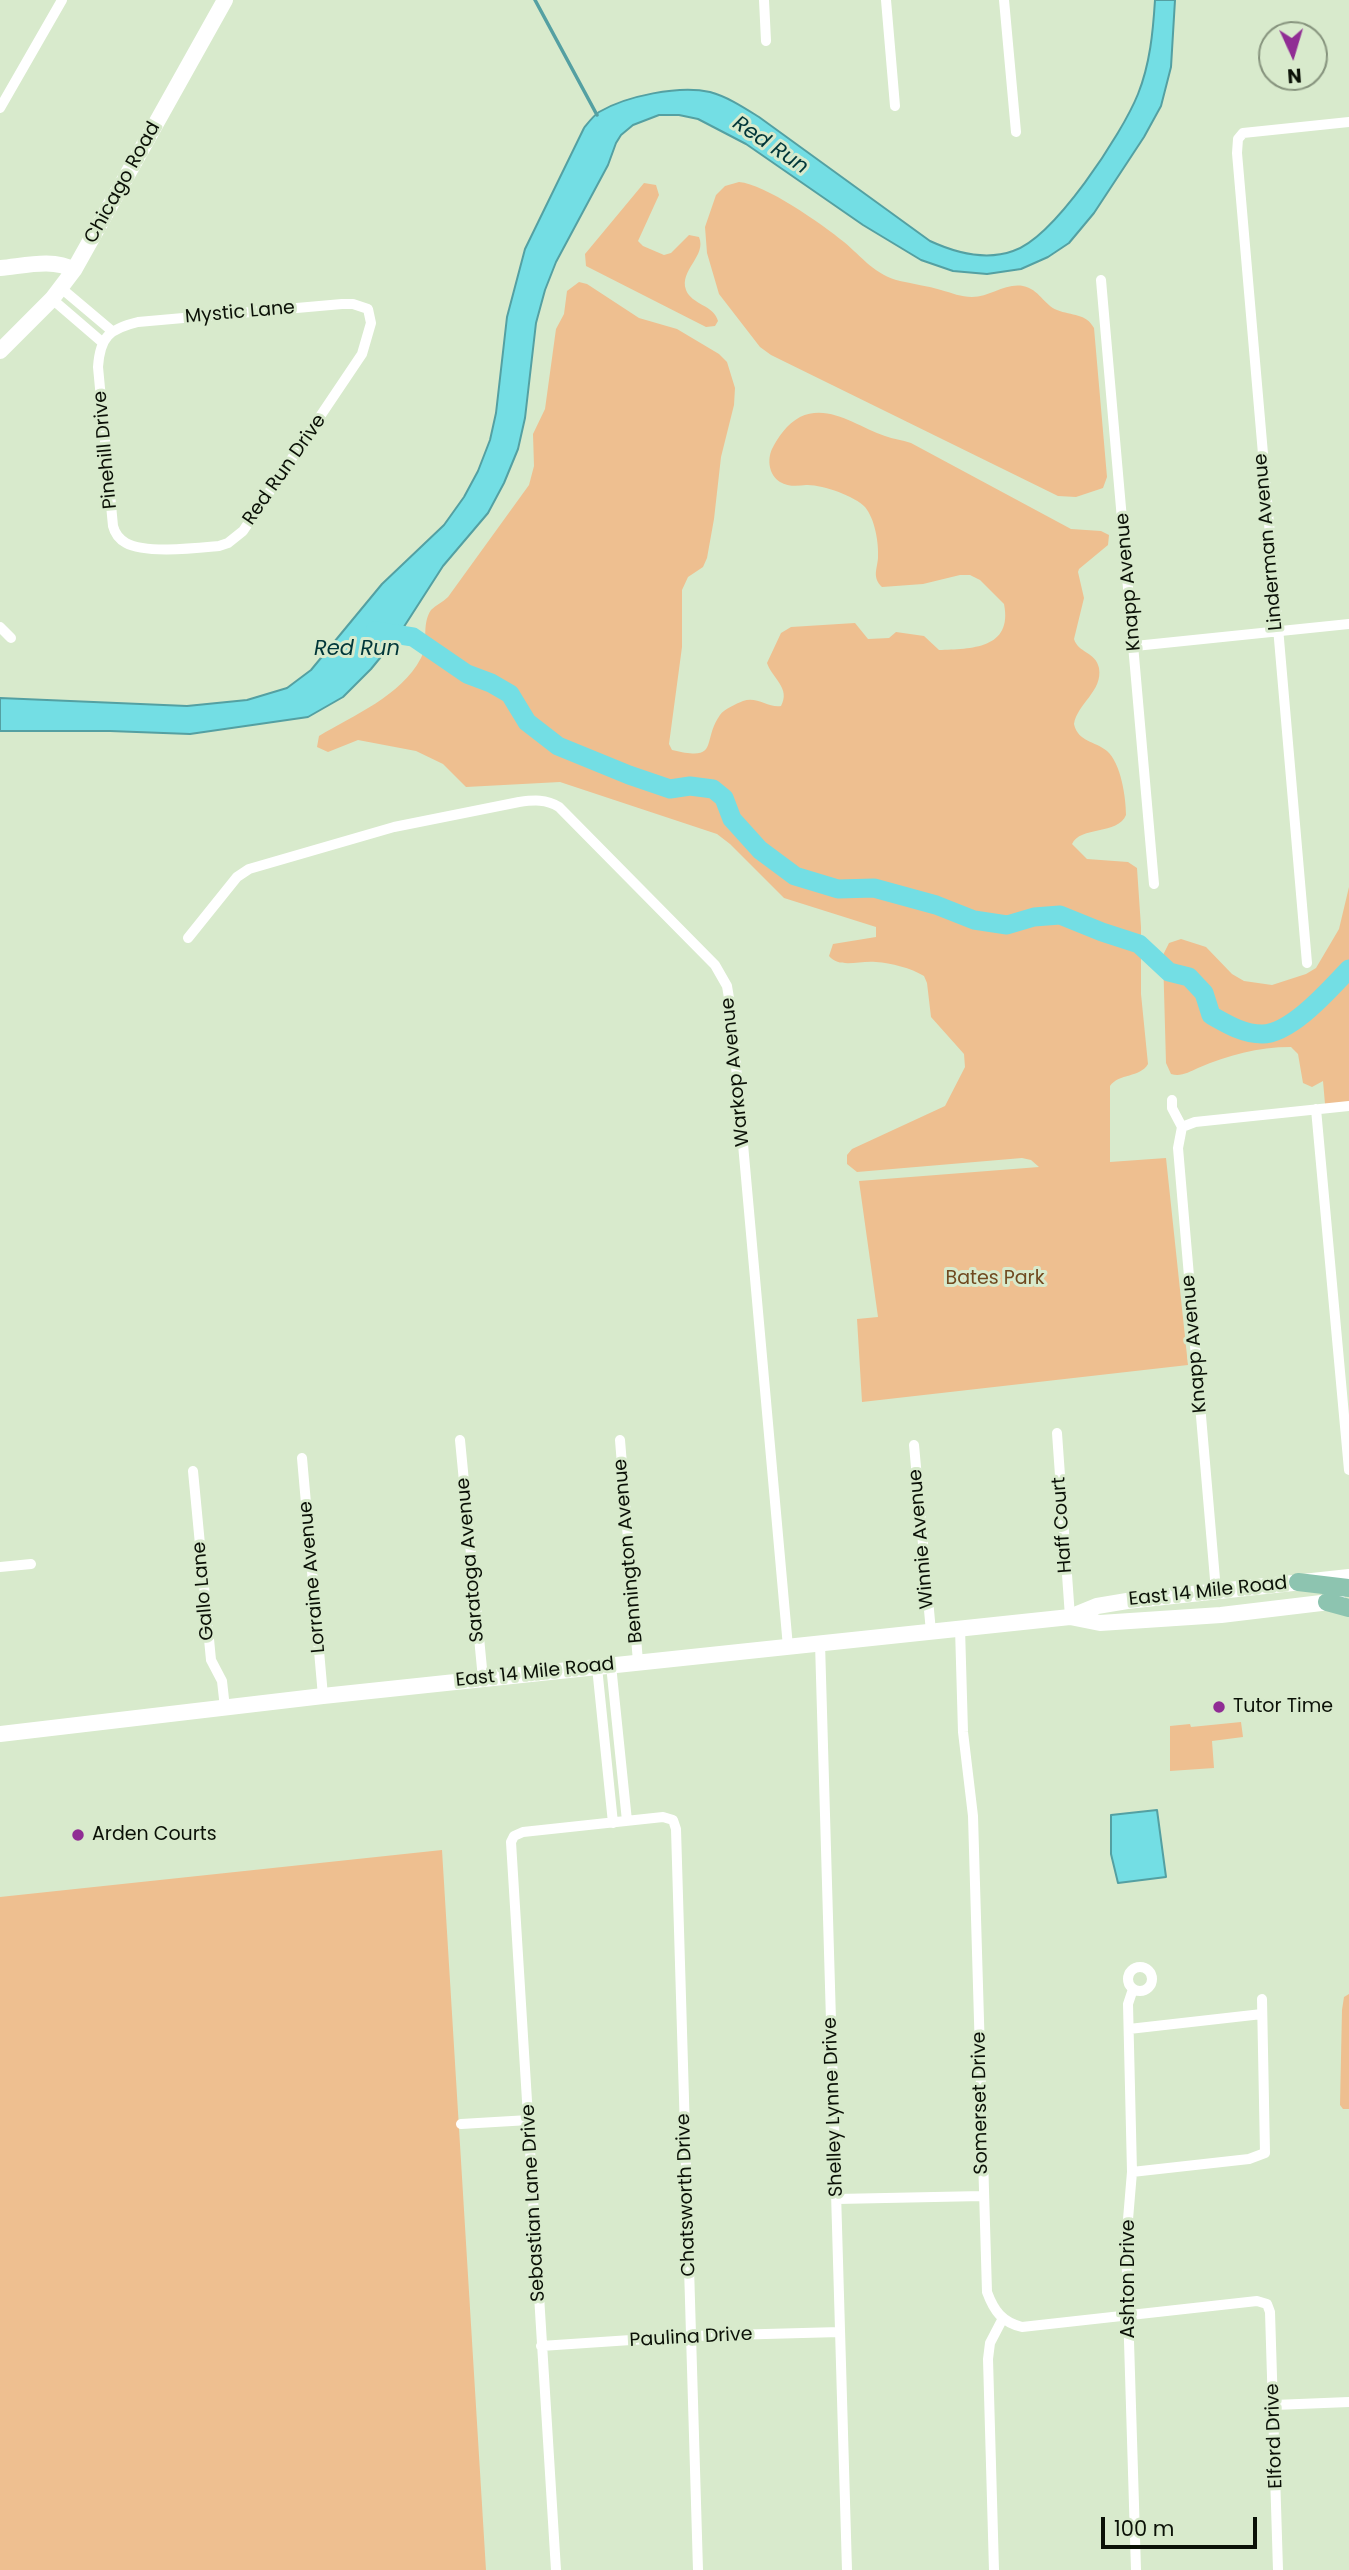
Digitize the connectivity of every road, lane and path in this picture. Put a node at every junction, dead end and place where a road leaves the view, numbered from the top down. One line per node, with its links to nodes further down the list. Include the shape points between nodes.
1 (62, 0): 8 (street)
2 (225, 0): 12 (main road, Chicago Road)
3 (764, 0): 6 (street)
4 (886, 0): 7 (street)
5 (1004, 0): 10 (street)
6 (766, 41)
7 (895, 106)
8 (0, 108)
9 (1349, 122): 22 (street, Linderman Avenue, via 1254,131 1238,139)
10 (1016, 132)
11 (0, 268): 12 (main road, via 52,263)
12 (74, 270): 14 (main road, Chicago Road)
13 (1101, 280): 24 (street, Knapp Avenue)
14 (57, 293): 16 (street); 17 (street); 18 (main road, Chicago Road)
15 (368, 309): 16 (street, Mystic Lane, via 353,303 316,306 138,322); 19 (street, Red Run Drive, via 369,332 358,361 243,531 219,546)
16 (112, 331): 17 (street)
17 (102, 342): 19 (street, Pinehill Drive, via 98,367 113,526 123,542)
18 (0, 351)
19 (135, 547)
20 (1349, 624): 22 (street)
21 (0, 627): 23 (street)
22 (1277, 632): 24 (street); 27 (street, Linderman Avenue)
23 (11, 638)
24 (1135, 646): 25 (street, Knapp Avenue)
25 (1154, 884)
26 (187, 938): 52 (street, Warkop Avenue, via 237,877 249,869 394,827 537,800 559,807 715,965 727,986 731,1010)
27 (1307, 963)
28 (1172, 1100): 31 (street, Knapp Avenue)
29 (1349, 1106): 30 (street)
30 (1316, 1109): 31 (street); 37 (street)
31 (1182, 1127): 44 (street, Knapp Avenue, via 1178,1148)
32 (1057, 1433): 48 (street, Haff Court)
33 (460, 1440): 55 (street, Saratoga Avenue)
34 (620, 1440): 53 (street, Bennington Avenue)
35 (914, 1445): 50 (street, Winnie Avenue)
36 (302, 1458): 56 (street, Lorraine Avenue)
37 (1349, 1470)
38 (193, 1471): 57 (street, Gallo Lane, via 211,1660 222,1681)
39 (30, 1564): 40 (street)
40 (0, 1567)
41 (1349, 1577): 42 (main road, East 14 Mile Road)
42 (1298, 1582): 43 (main road); 44 (main road, East 14 Mile Road)
43 (1349, 1588)
44 (1216, 1591): 48 (main road, East 14 Mile Road, via 1097,1606)
45 (1349, 1600): 46 (main road, East 14 Mile Road)
46 (1327, 1602): 47 (main road); 48 (main road, East 14 Mile Road, via 1100,1623)
47 (1349, 1608)
48 (1070, 1616): 49 (main road, East 14 Mile Road)
49 (960, 1628): 50 (main road, East 14 Mile Road); 68 (street, Somerset Drive, via 963,1732 973,1816)
50 (930, 1632): 51 (main road, East 14 Mile Road)
51 (820, 1643): 52 (main road, East 14 Mile Road); 69 (street, Shelley Lynne Drive)
52 (788, 1647): 53 (main road, East 14 Mile Road)
53 (638, 1662): 54 (main road, East 14 Mile Road)
54 (604, 1666): 55 (main road, East 14 Mile Road); 59 (street); 60 (street)
55 (483, 1679): 56 (main road, East 14 Mile Road)
56 (323, 1696): 57 (main road, East 14 Mile Road)
57 (225, 1708): 58 (main road, East 14 Mile Road)
58 (0, 1734)
59 (627, 1821): 60 (street); 73 (street, Chatsworth Drive, via 673,1820 677,1843)
60 (613, 1822): 65 (street, Sebastian Lane Drive, via 523,1832 514,1836 511,1846)
61 (1133, 1989): 64 (street, Ashton Drive)
62 (1262, 1999): 63 (street)
63 (1262, 2014): 64 (street); 67 (street, via 1265,2153)
64 (1129, 2029): 67 (street, Ashton Drive)
65 (529, 2120): 66 (street); 74 (street, Sebastian Lane Drive)
66 (461, 2124)
67 (1132, 2172): 70 (street, Ashton Drive, via 1126,2243)
68 (983, 2196): 69 (street); 71 (street, Somerset Drive, via 986,2292)
69 (837, 2199): 72 (street, Shelley Lynne Drive)
70 (1129, 2315): 71 (street, via 1022,2328); 76 (street, Elford Drive, via 1257,2301 1267,2304); 81 (street, Ashton Drive)
71 (1002, 2319): 80 (street, via 988,2359)
72 (840, 2332): 73 (street, Paulina Drive); 79 (street, Shelley Lynne Drive)
73 (691, 2336): 74 (street, Paulina Drive); 78 (street, Chatsworth Drive)
74 (541, 2346): 77 (street, Sebastian Lane Drive)
75 (1349, 2402): 76 (street)
76 (1274, 2405): 82 (street, Elford Drive)
77 (556, 2570)
78 (698, 2570)
79 (847, 2570)
80 (994, 2570)
81 (1136, 2570)
82 (1278, 2570)

